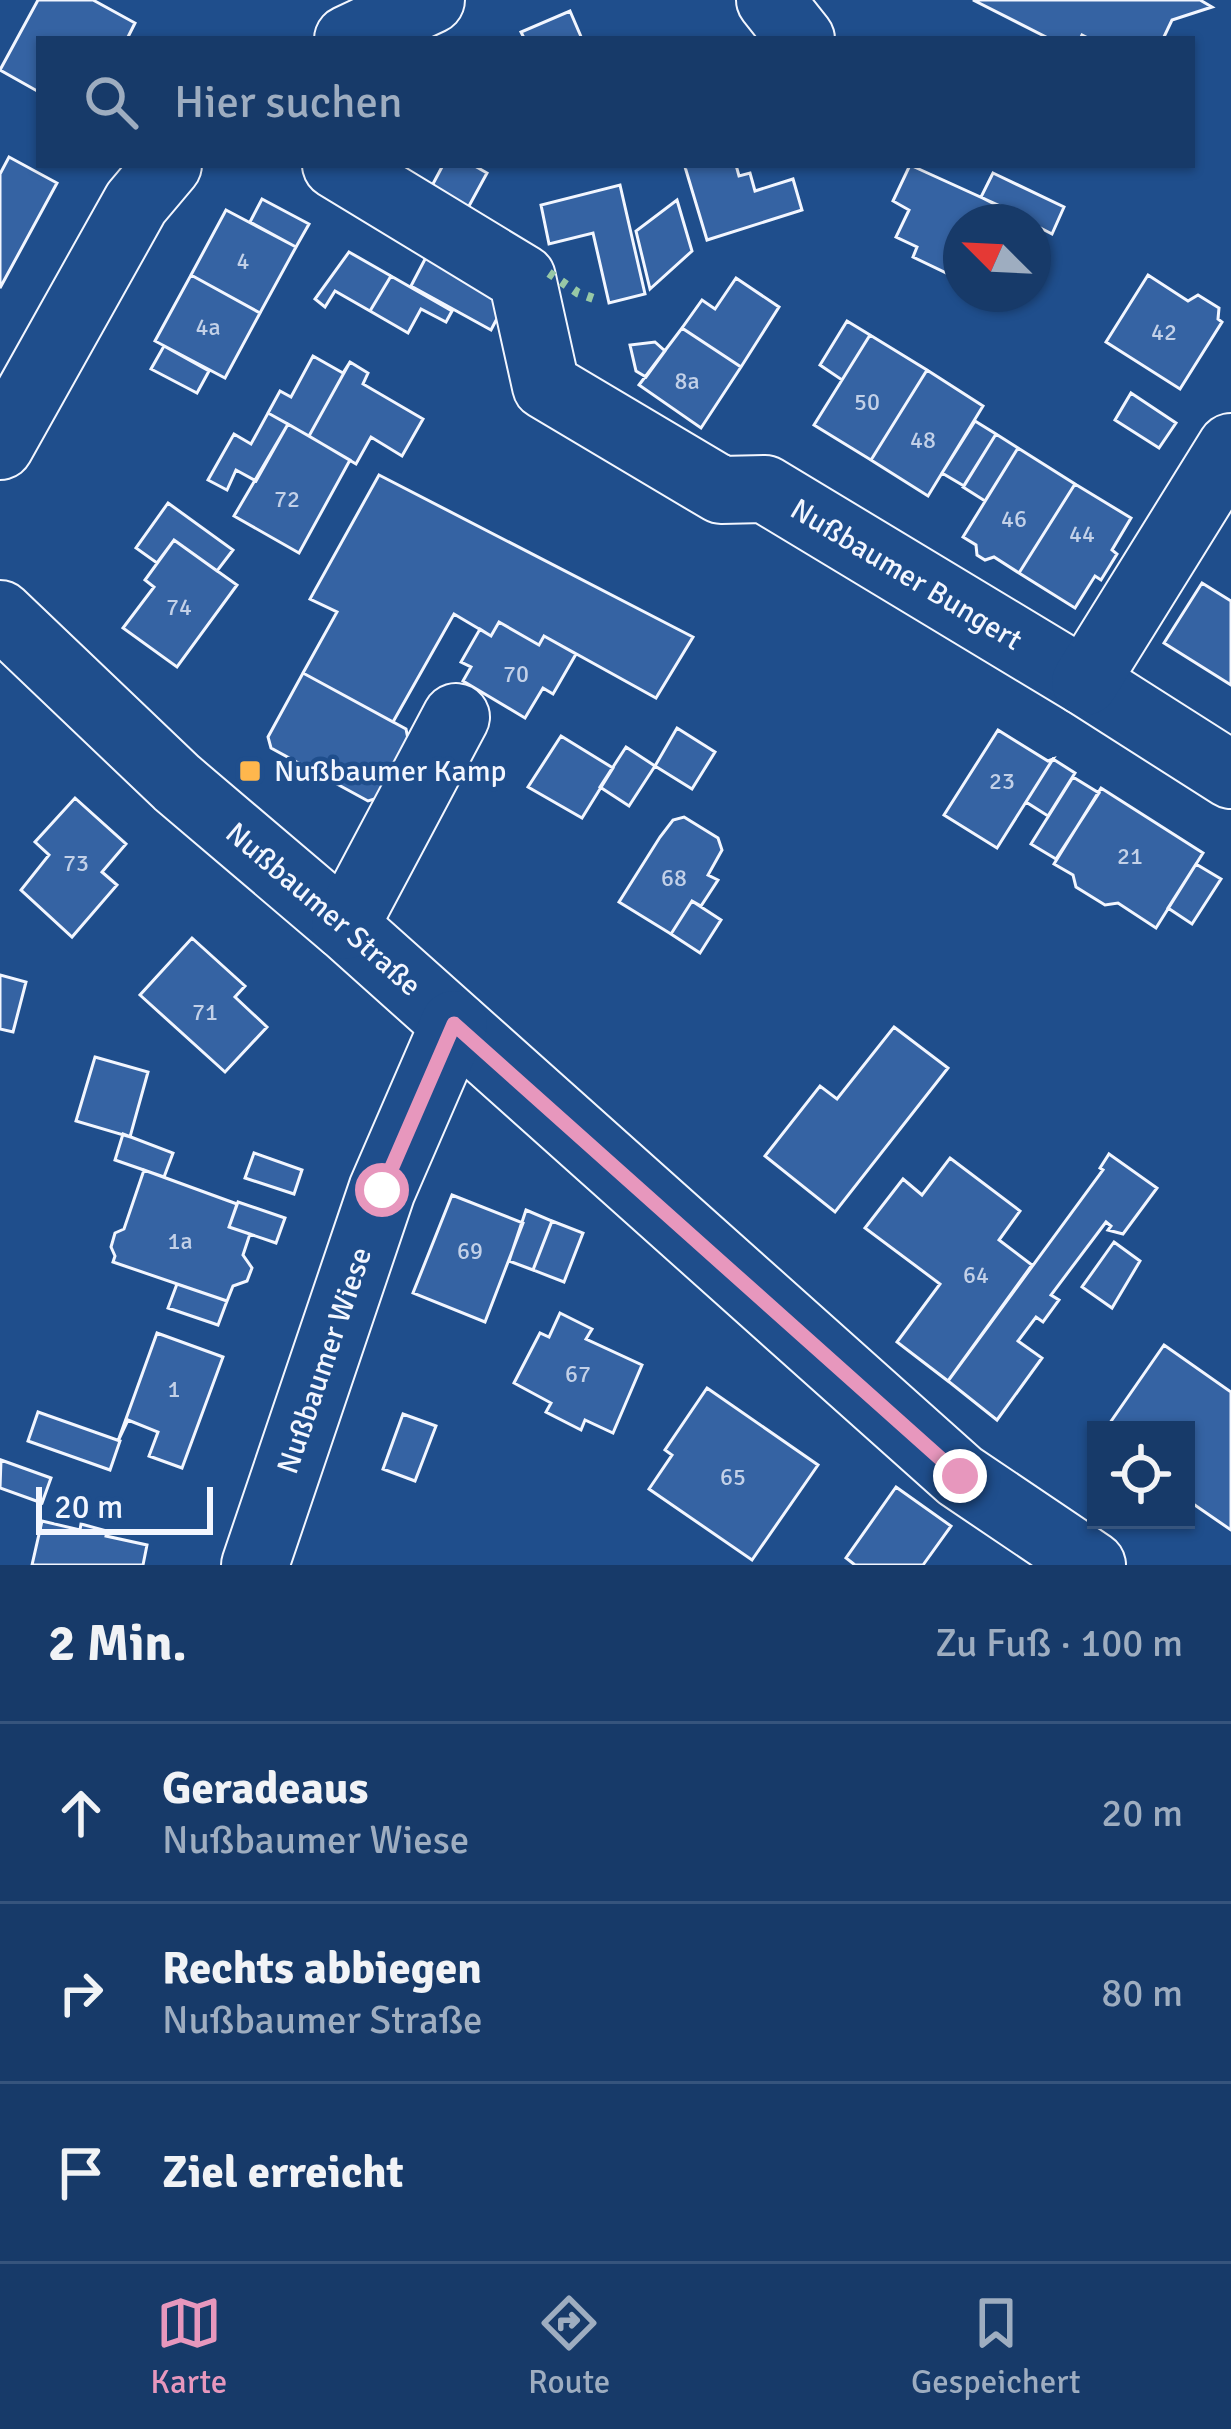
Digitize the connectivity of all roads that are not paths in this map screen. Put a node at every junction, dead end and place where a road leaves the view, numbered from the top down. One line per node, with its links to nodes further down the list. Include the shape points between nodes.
1 (430, 0): 3 (street)
2 (770, 0): 4 (street)
3 (354, 36)
4 (799, 36)
5 (165, 168): 7 (street, via 136,202)
6 (341, 168): 10 (street, Nußbaumer Bungert, via 522,278 546,386 721,490 765,489)
7 (0, 446)
8 (1231, 448): 10 (street)
9 (0, 614): 13 (street, Nußbaumer Straße, via 177,783)
10 (1085, 682): 12 (street, Nußbaumer Bungert)
11 (456, 717): 13 (street)
12 (1231, 775)
13 (345, 926): 14 (street, Nußbaumer Straße)
14 (454, 1024): 15 (street, Nußbaumer Wiese, via 382,1190); 16 (street, Nußbaumer Straße, via 960,1476)
15 (255, 1565)
16 (1092, 1565)

